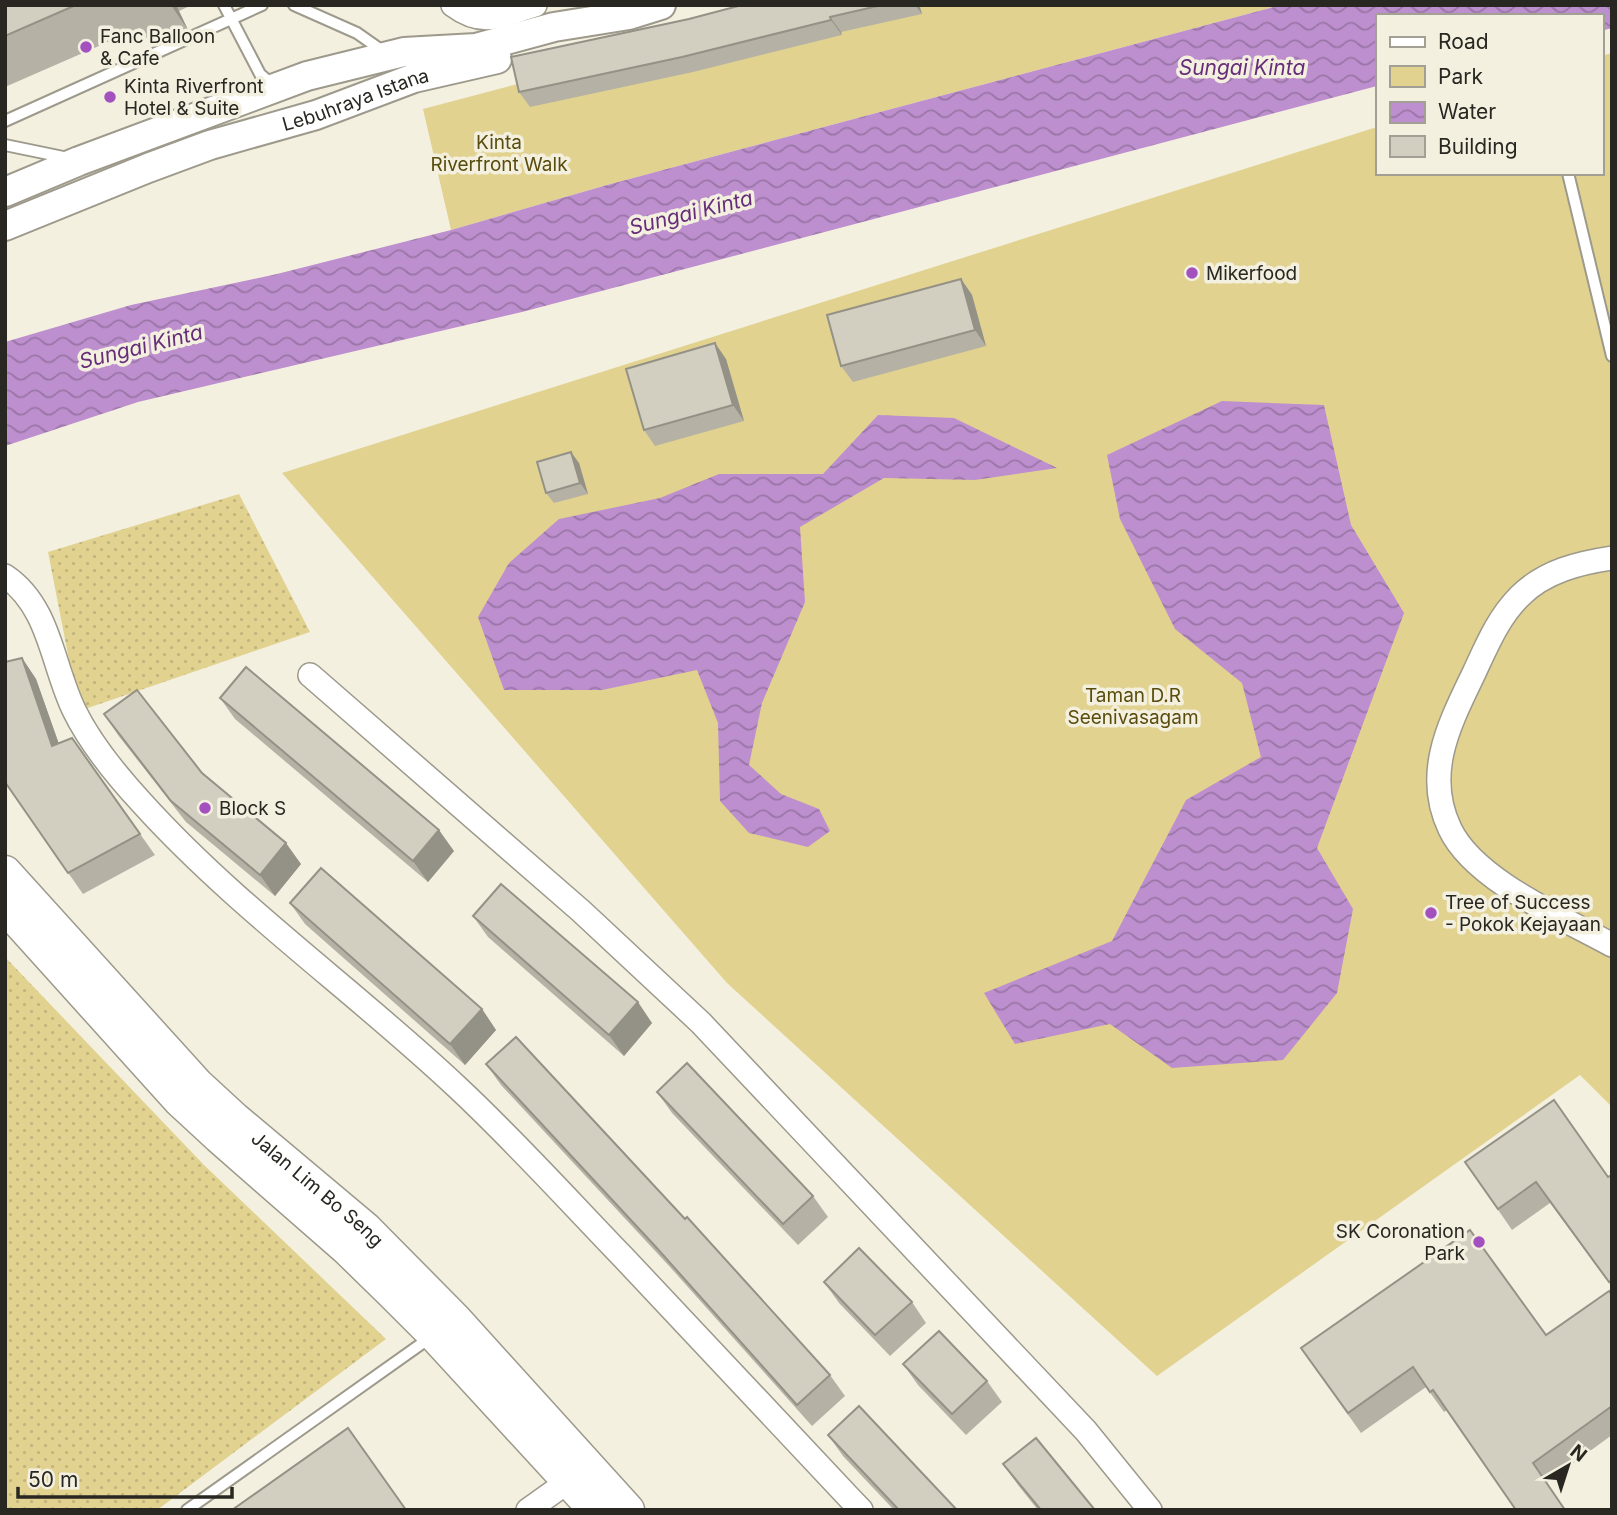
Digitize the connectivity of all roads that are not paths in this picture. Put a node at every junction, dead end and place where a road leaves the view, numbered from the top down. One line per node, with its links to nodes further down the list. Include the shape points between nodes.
1 (224, 5): 7 (lane)
2 (262, 5): 7 (lane)
3 (294, 5): 8 (lane, via 357,33)
4 (453, 5): 5 (street, via 481,19)
5 (535, 5)
6 (661, 5): 8 (street, Lebuhraya Istana, via 476,48 430,50)
7 (231, 19): 9 (lane, via 260,74); 10 (lane)
8 (402, 68): 9 (street, via 311,95); 15 (street, Lebuhraya Istana, via 316,116 210,145)
9 (275, 87): 12 (street, Lebuhraya Istana)
10 (5, 121)
11 (5, 145): 12 (lane)
12 (79, 161): 14 (street, Lebuhraya Istana)
13 (1568, 175): 16 (lane)
14 (5, 192)
15 (5, 226)
16 (1612, 356)
17 (1612, 558): 22 (street, via 1581,562 1548,576 1521,594 1498,622 1446,733 1439,797 1450,830 1487,873)
18 (5, 576): 29 (street, via 30,599 42,620 75,714 140,802 202,864 508,1136)
19 (310, 675): 30 (street, via 692,1014 1086,1432)
20 (5, 872): 24 (main road, Jalan Lim Bo Seng, via 197,1084 374,1237 455,1319)
21 (5, 907): 23 (main road, Jalan Lim Bo Seng, via 180,1101 347,1249)
22 (1612, 945)
23 (434, 1335): 24 (main road, Jalan Lim Bo Seng); 25 (lane)
24 (578, 1475): 26 (street); 27 (main road, Jalan Lim Bo Seng); 28 (main road, Jalan Lim Bo Seng)
25 (187, 1510)
26 (528, 1510)
27 (595, 1510)
28 (628, 1510)
29 (860, 1510)
30 (1150, 1510)

